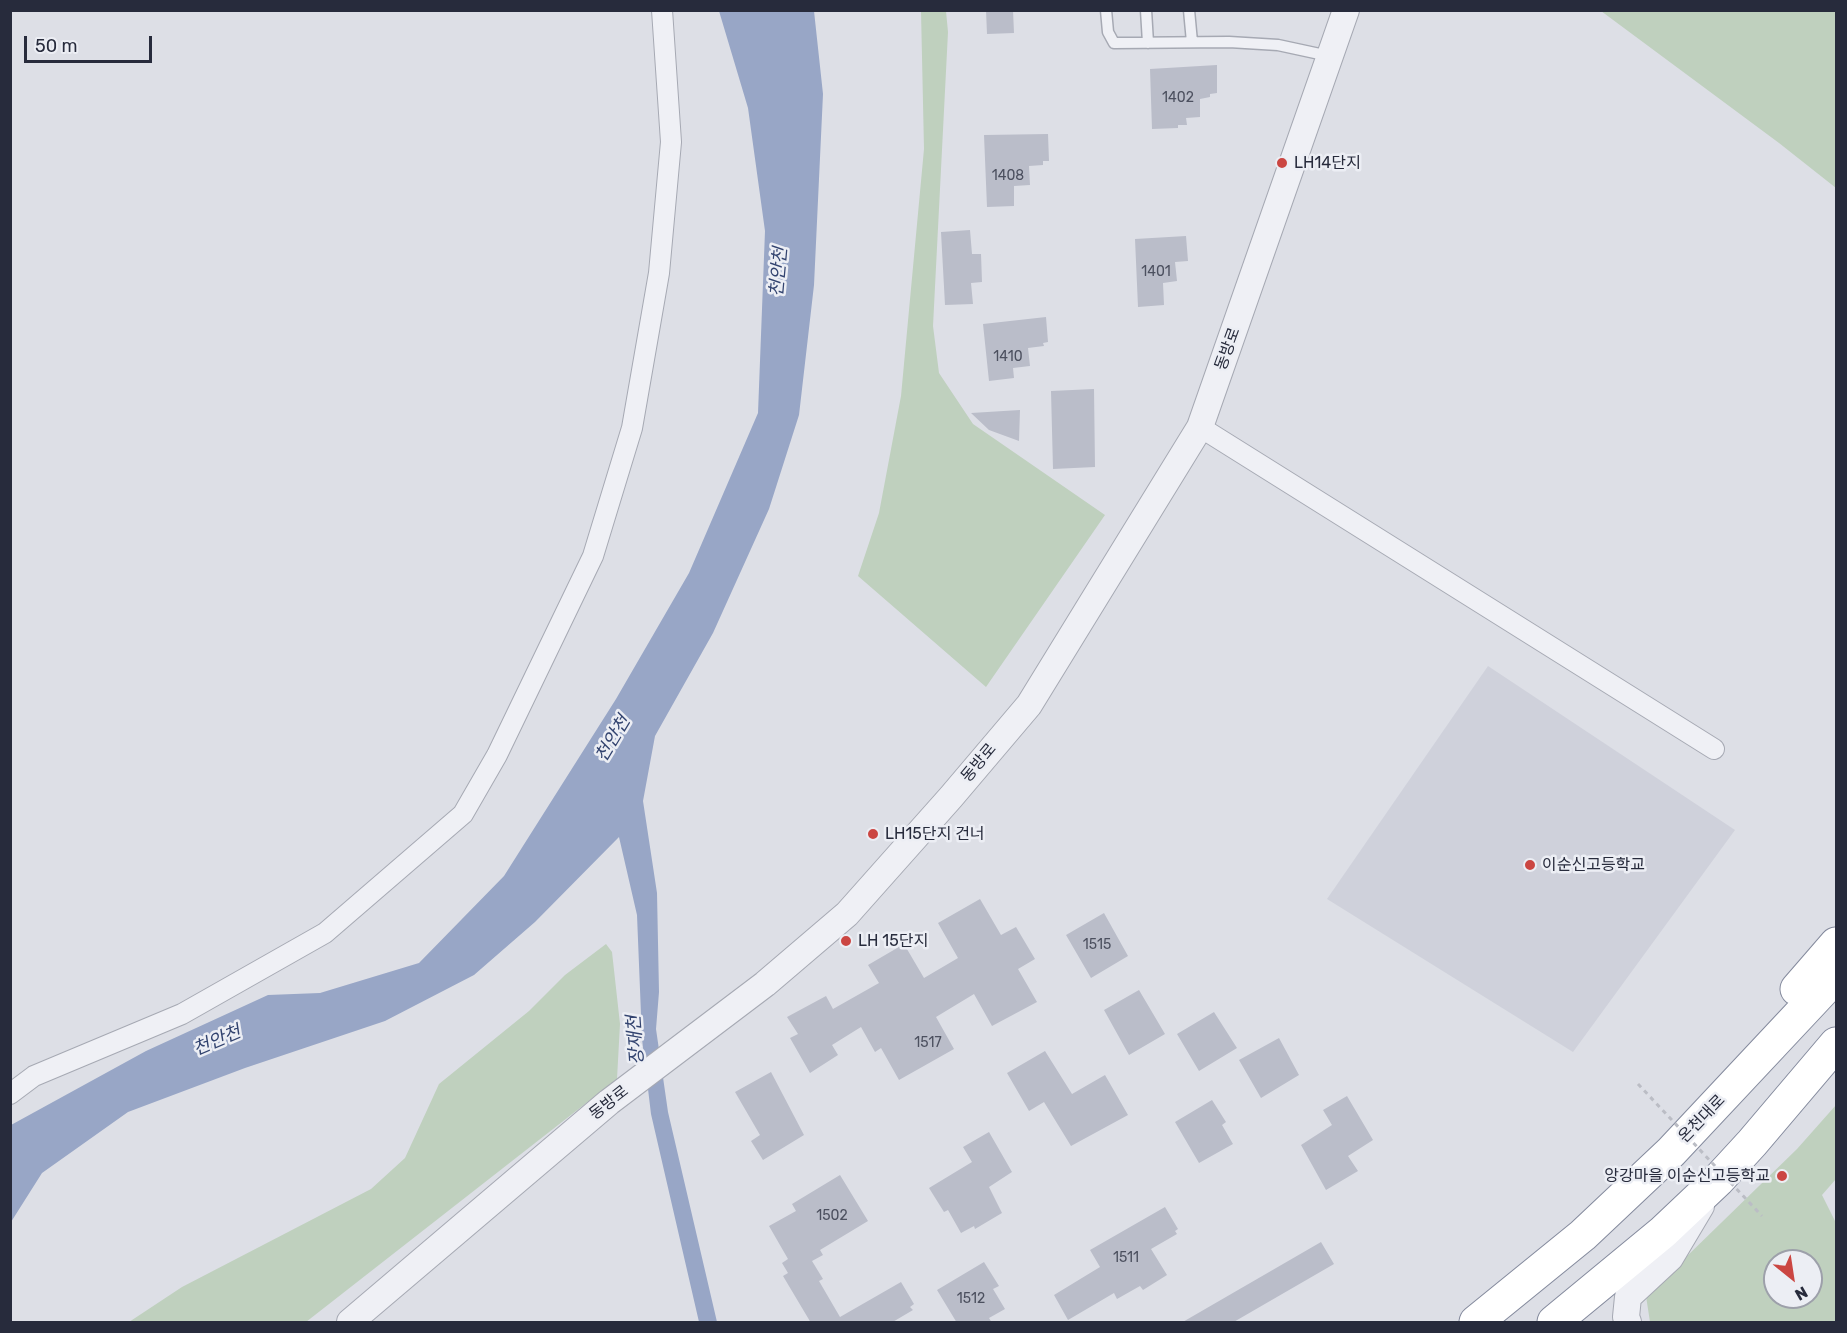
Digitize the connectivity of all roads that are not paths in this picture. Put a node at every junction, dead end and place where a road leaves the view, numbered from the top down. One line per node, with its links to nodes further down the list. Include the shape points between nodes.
1 (662, 10): 16 (street, via 671,142 659,273 632,428 593,556 497,755 463,814 325,933 182,1014 34,1076)
2 (1106, 10): 7 (lane, via 1108,32 1114,43)
3 (1146, 10): 7 (lane)
4 (1189, 10): 6 (lane)
5 (1346, 10): 8 (street, 동방로)
6 (1192, 42): 7 (lane); 8 (lane, via 1278,45)
7 (1148, 43)
8 (1329, 56): 9 (street, 동방로)
9 (1200, 427): 10 (street); 19 (street, 동방로, via 1029,705 847,914 765,984 609,1102)
10 (1714, 748)
11 (1836, 944): 18 (highway, via 1638,1164)
12 (1836, 976): 18 (highway, 온천대로, via 1671,1152)
13 (1836, 1044): 15 (highway)
14 (1836, 1072): 15 (highway)
15 (1796, 1092): 17 (highway)
16 (10, 1094)
17 (1718, 1180): 21 (highway, via 1663,1232); 22 (street, via 1670,1258 1628,1297)
18 (1582, 1235): 20 (highway, 온천대로)
19 (350, 1323)
20 (1476, 1323)
21 (1554, 1323)
22 (1628, 1323)

